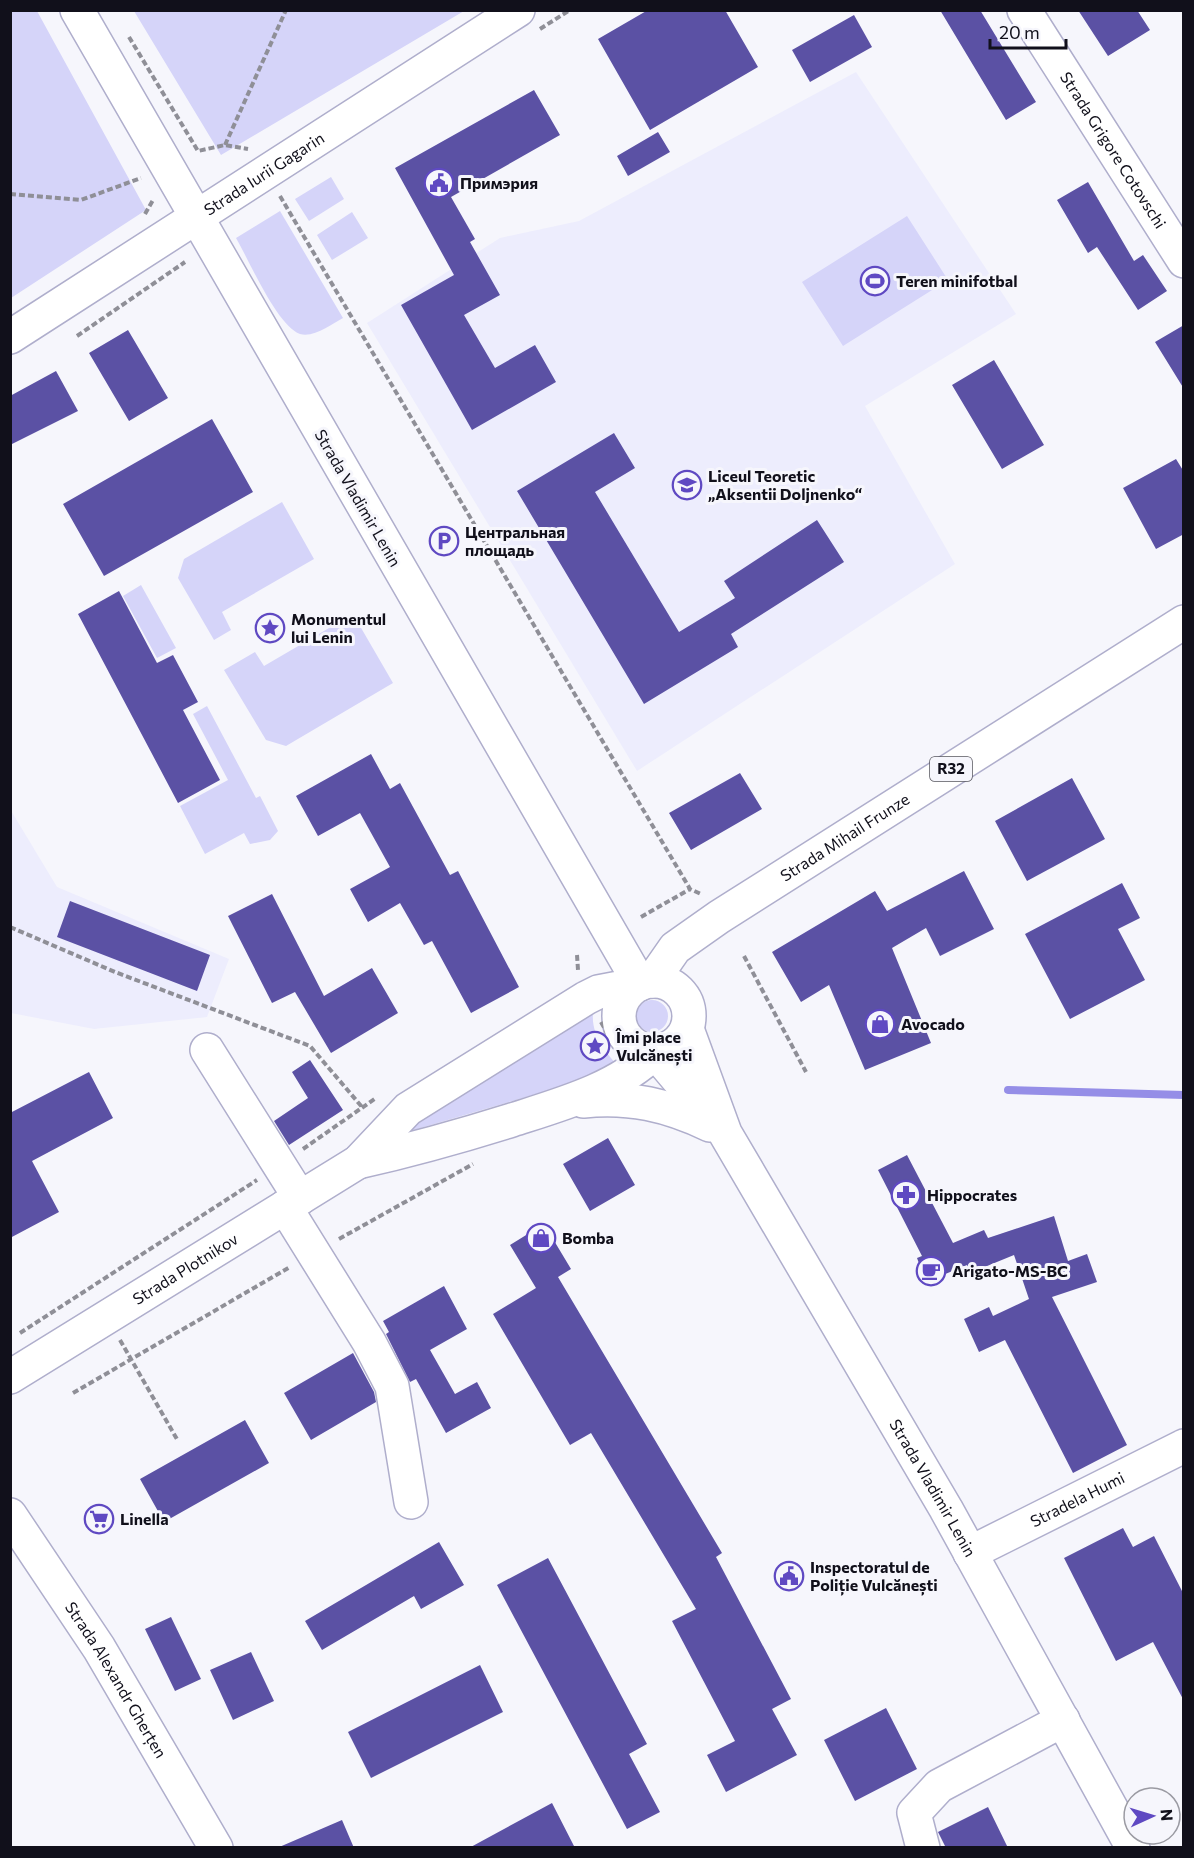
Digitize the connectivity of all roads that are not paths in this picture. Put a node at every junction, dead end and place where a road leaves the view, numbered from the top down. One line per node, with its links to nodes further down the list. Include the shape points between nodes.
1 (77, 10): 4 (main road, Strada Vladimir Lenin)
2 (518, 10): 4 (main road, Strada Iurii Gagarin)
3 (1024, 10): 5 (main road, Strada Grigore Cotovschi)
4 (195, 218): 6 (main road, Strada Iurii Gagarin); 9 (main road, Strada Vladimir Lenin)
5 (1184, 261)
6 (10, 337)
7 (1184, 622): 8 (main road, Strada Mihail Frunze / R32)
8 (713, 907): 9 (main road, Strada Mihail Frunze / R32); 10 (main road, Strada Mihail Frunze / R32, via 690,962)
9 (646, 983): 10 (main road, via 674,988); 13 (main road, Strada Vladimir Lenin, via 624,999 620,1021 630,1041); 16 (main road, Strada Plotnikov, via 586,998 417,1102)
10 (683, 996): 11 (main road, Strada Vladimir Lenin, via 688,1007)
11 (687, 1029): 13 (main road, via 672,1046); 15 (main road, Strada Vladimir Lenin)
12 (207, 1050): 17 (main road)
13 (655, 1052): 14 (main road, Strada Plotnikov, via 629,1075); 15 (main road, Strada Vladimir Lenin)
14 (563, 1104): 15 (main road, via 602,1099 656,1103); 16 (main road, Strada Plotnikov, via 426,1147)
15 (725, 1133): 22 (main road, Strada Vladimir Lenin)
16 (358, 1162): 17 (main road, Strada Plotnikov)
17 (293, 1203): 18 (main road, Strada Plotnikov); 20 (main road, via 313,1254 392,1386)
18 (10, 1377)
19 (1184, 1446): 22 (main road, Stradela Humi)
20 (411, 1502)
21 (10, 1515): 24 (main road, Strada Alexandr Gherțen, via 99,1648)
22 (970, 1553): 23 (main road, Strada Vladimir Lenin)
23 (1063, 1720): 25 (main road, via 939,1786 914,1814); 26 (main road, Strada Vladimir Lenin)
24 (216, 1848)
25 (923, 1848)
26 (1133, 1848)

